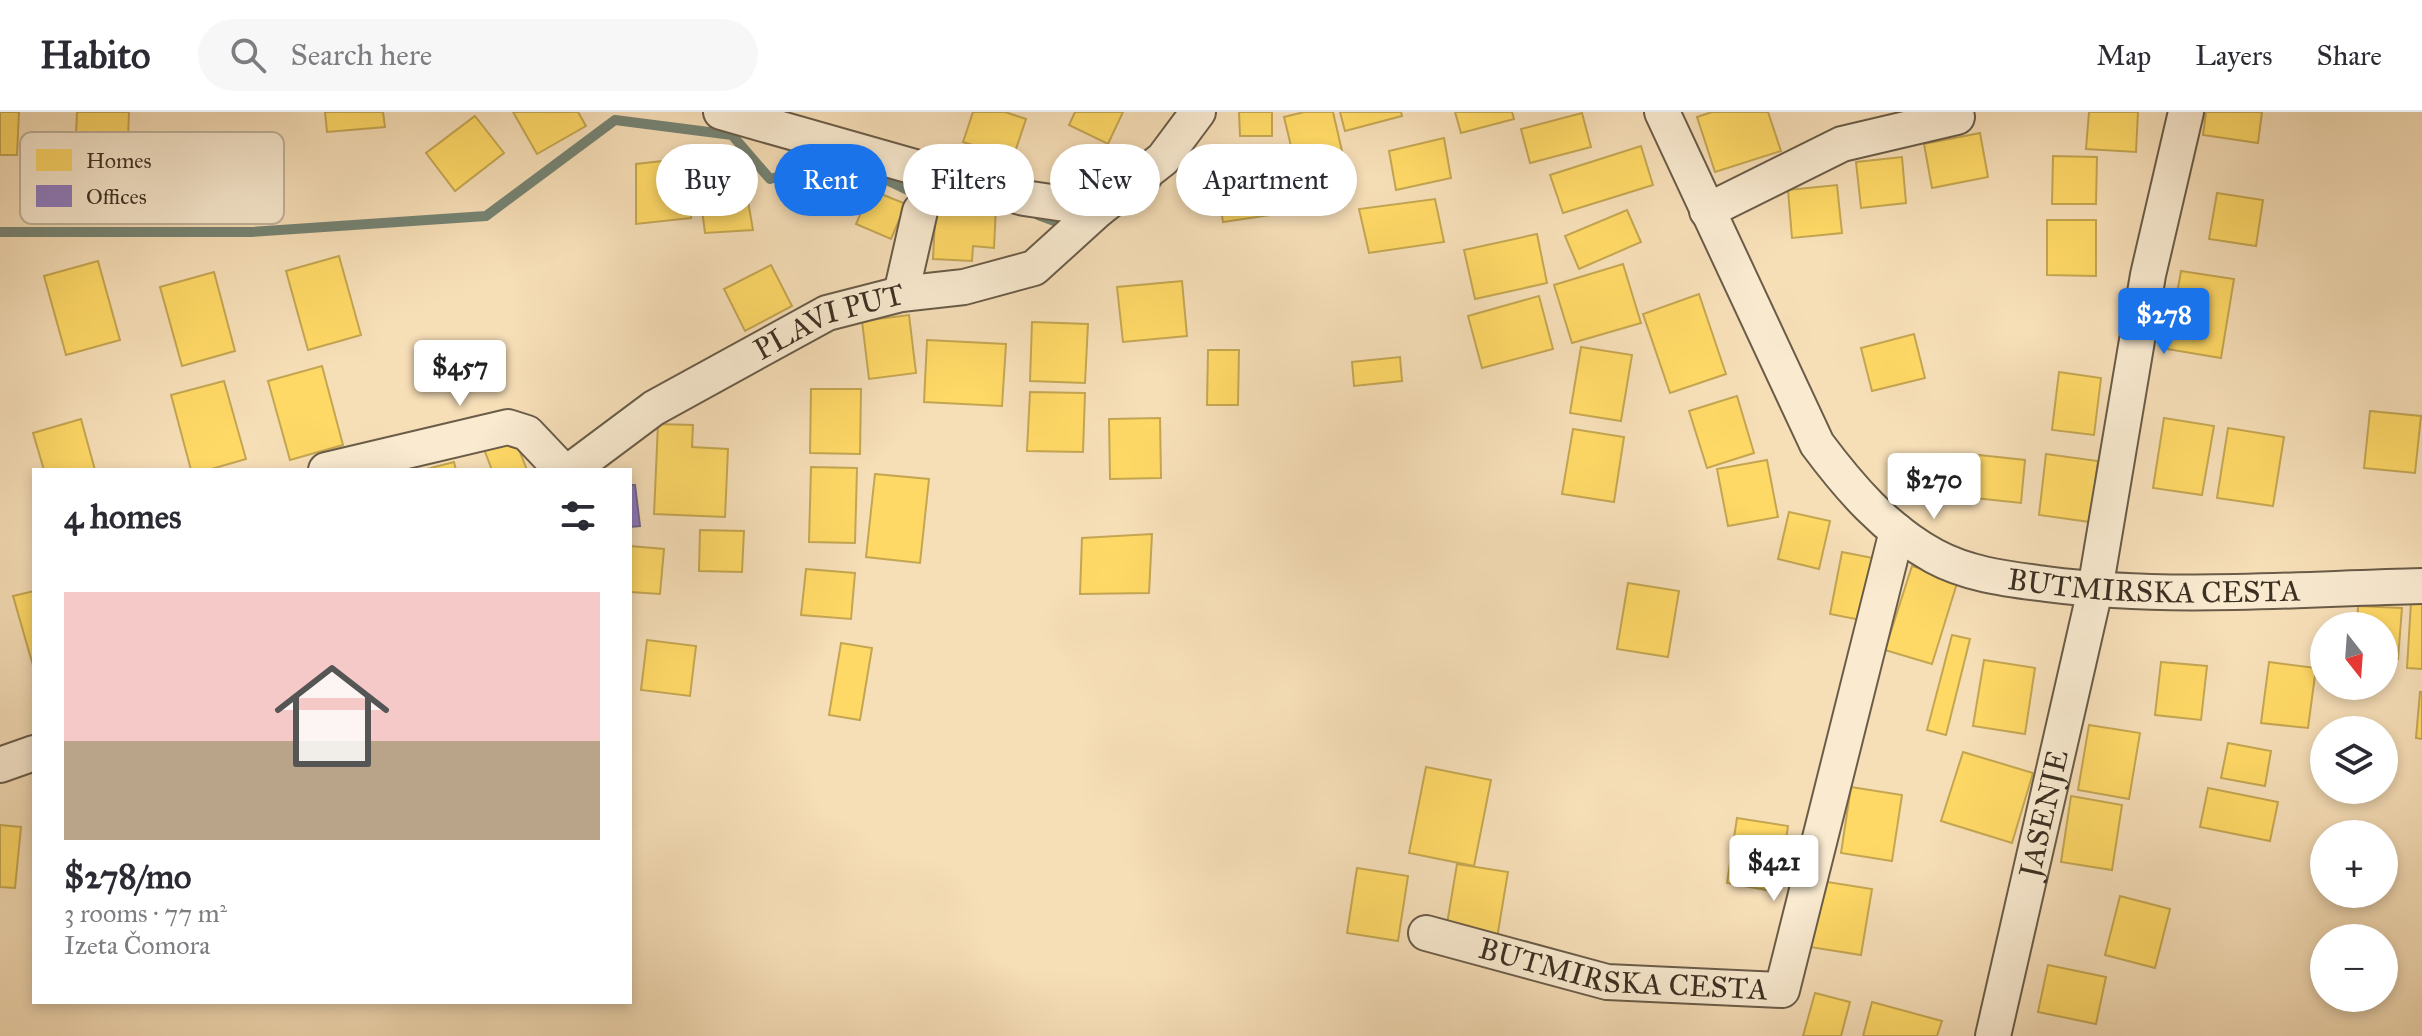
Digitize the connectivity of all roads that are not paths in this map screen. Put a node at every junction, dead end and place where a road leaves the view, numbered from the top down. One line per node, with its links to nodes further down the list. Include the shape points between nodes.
1 (721, 112): 7 (street)
2 (1198, 112): 6 (street, PLAVI PUT)
3 (1662, 112): 8 (street, BUTMIRSKA CESTA)
4 (2186, 112): 17 (street, JASENJE, via 2148,275)
5 (1957, 117): 8 (street, via 1842,144)
6 (1160, 161)
7 (1050, 205)
8 (1707, 211): 15 (street, BUTMIRSKA CESTA, via 1817,444 1847,484)
9 (919, 216): 11 (street)
10 (1091, 216): 11 (street, PLAVI PUT, via 1034,268 964,287)
11 (901, 294): 14 (street, PLAVI PUT, via 827,313 654,408)
12 (334, 468): 13 (street, via 508,427 527,433)
13 (560, 468)
14 (574, 468)
15 (1897, 531): 17 (street, BUTMIRSKA CESTA, via 1935,557 1985,576); 20 (street, BUTMIRSKA CESTA, via 1782,990 1607,982)
16 (2422, 586): 17 (street, BUTMIRSKA CESTA, via 2144,594)
17 (2095, 590): 21 (street, JASENJE)
18 (32, 754): 19 (street)
19 (0, 765)
20 (1426, 933)
21 (1993, 1036)

